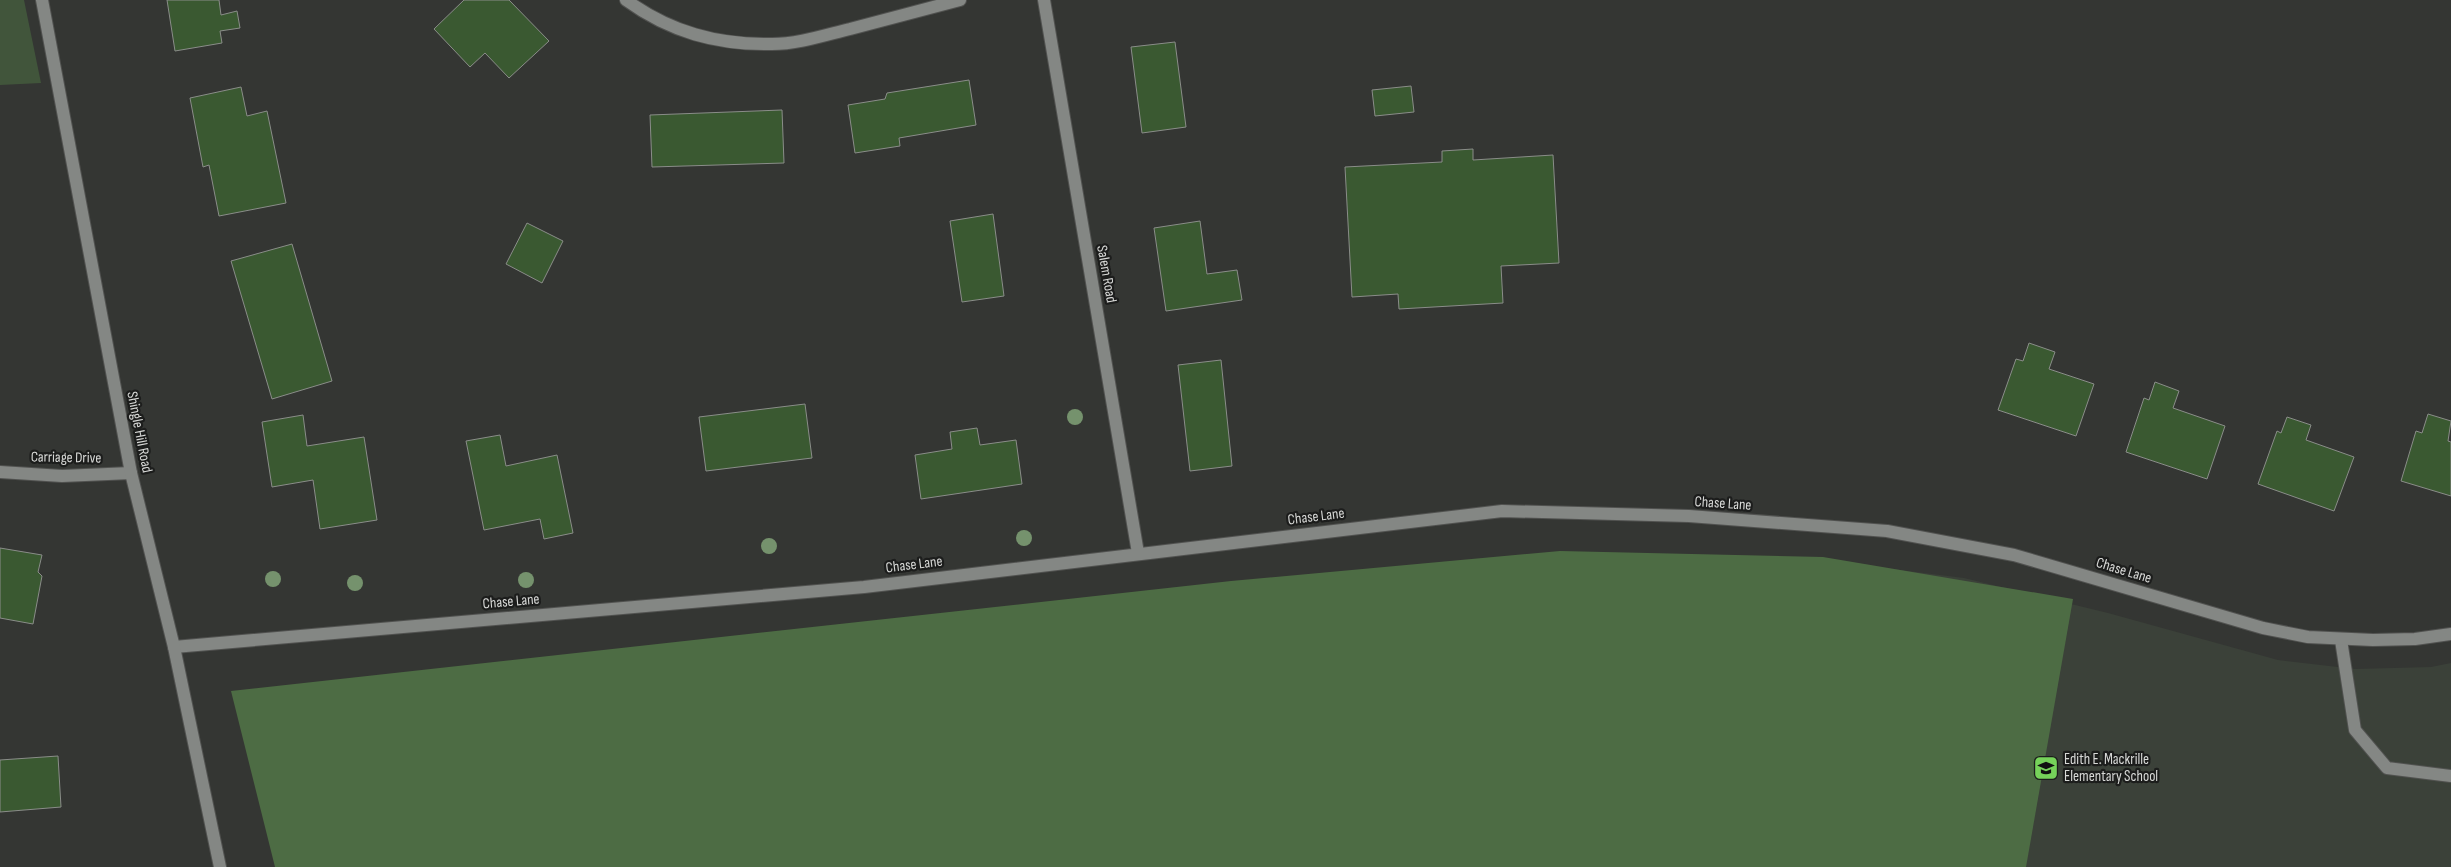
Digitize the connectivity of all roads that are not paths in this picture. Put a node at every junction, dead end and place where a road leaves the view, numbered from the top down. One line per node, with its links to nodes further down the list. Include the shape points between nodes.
1 (42, 0): 6 (street, Shingle Hill Road)
2 (626, 0): 3 (street, via 646,14 690,34 726,41 773,44 820,37)
3 (960, 0)
4 (1044, 0): 7 (street, Salem Road)
5 (0, 472): 6 (street, Carriage Drive, via 62,476)
6 (131, 474): 10 (street, Shingle Hill Road)
7 (1138, 553): 9 (street, Chase Lane, via 1502,511 1689,516 1887,531 1982,548 2064,568 2263,628 2308,638); 10 (street, Chase Lane, via 864,587)
8 (2451, 634): 9 (street, Chase Lane, via 2415,639)
9 (2341, 640): 11 (street, via 2355,730 2387,768)
10 (174, 647): 12 (street, Shingle Hill Road)
11 (2451, 776)
12 (220, 867)

